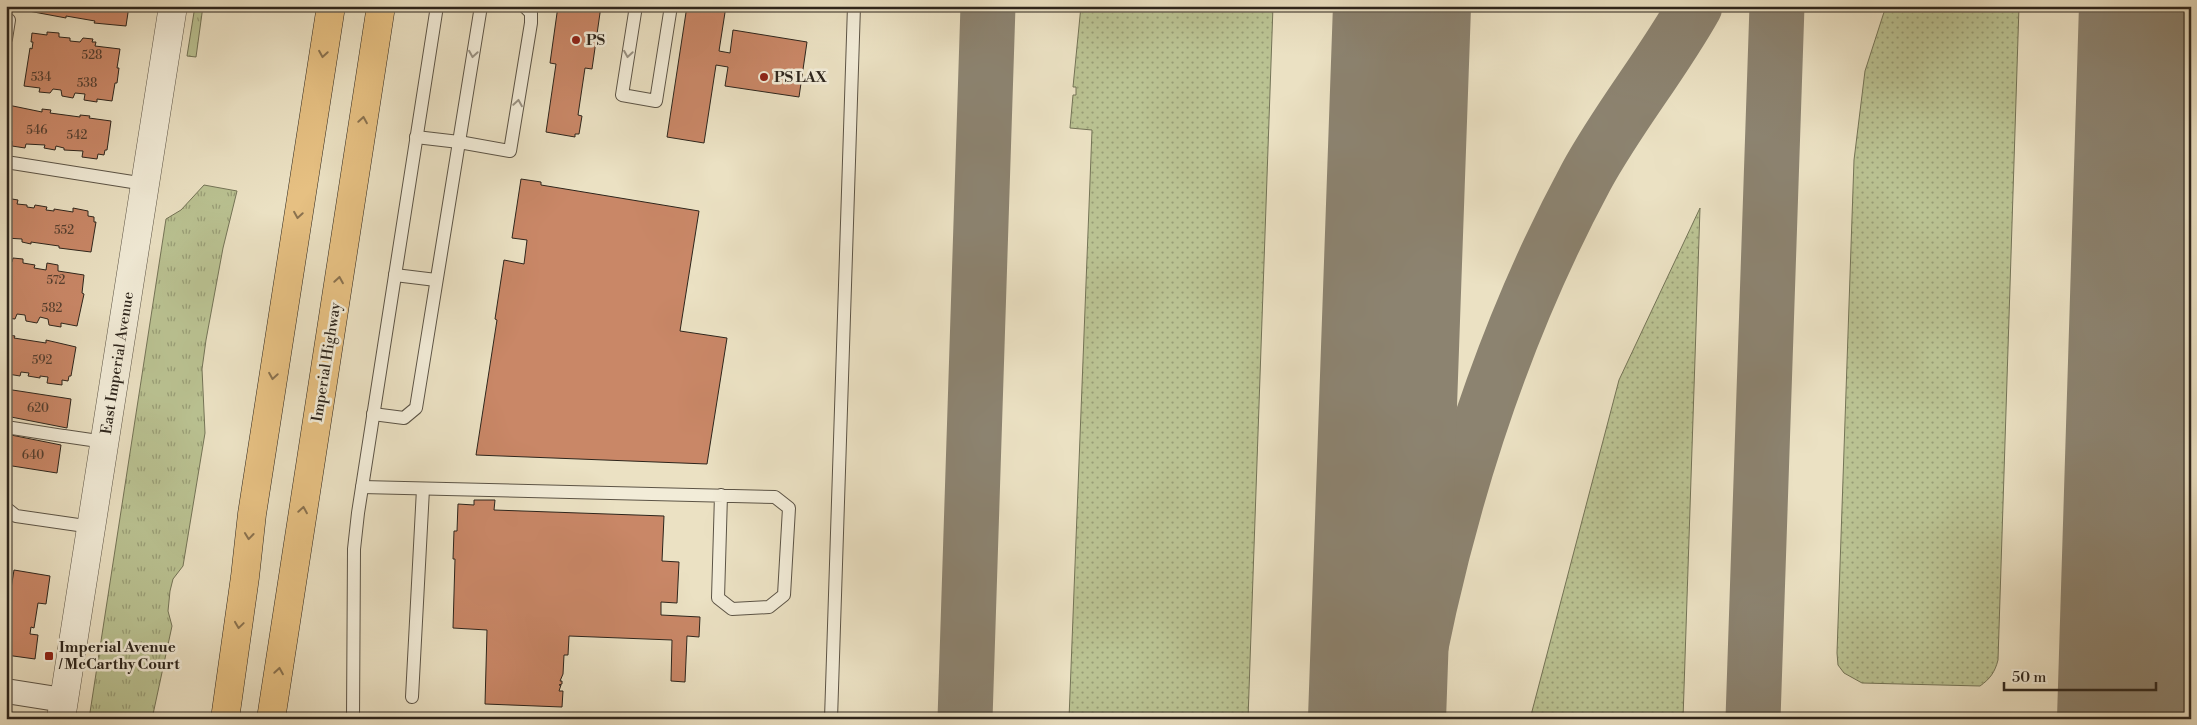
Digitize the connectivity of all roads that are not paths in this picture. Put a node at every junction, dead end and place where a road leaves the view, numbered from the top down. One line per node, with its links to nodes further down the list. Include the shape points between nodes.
1 (173, 6): 15 (street, East Imperial Avenue)
2 (331, 6): 29 (main road, one-way to 29, via 252,514)
3 (381, 6): 30 (main road, Imperial Highway, one-way to 3)
4 (437, 6): 12 (lane)
5 (481, 6): 13 (lane, one-way to 13)
6 (524, 6): 13 (lane, one-way to 6, via 510,151 531,23 531,13)
7 (636, 6): 8 (lane, one-way to 8, via 622,95 656,101)
8 (671, 6)
9 (854, 6): 32 (lane)
10 (9, 20): 11 (lane)
11 (6, 39)
12 (416, 137): 13 (lane); 16 (lane)
13 (459, 142): 17 (lane)
14 (6, 162): 15 (lane)
15 (145, 184): 20 (street, East Imperial Avenue)
16 (395, 275): 17 (lane); 18 (lane)
17 (436, 280): 18 (lane, via 416,408 404,418)
18 (373, 414): 21 (lane)
19 (6, 427): 20 (lane)
20 (105, 442): 25 (street, East Imperial Avenue)
21 (362, 487): 22 (lane); 31 (lane, via 354,550)
22 (423, 488): 23 (lane); 27 (lane)
23 (721, 495): 23 (lane, via 775,497 789,508 784,595 769,608 732,609 718,598)
24 (9, 515): 25 (lane)
25 (92, 527): 28 (street, East Imperial Avenue)
26 (6, 691): 28 (street)
27 (412, 697)
28 (62, 710)
29 (226, 719)
30 (271, 719)
31 (353, 719)
32 (831, 719)

